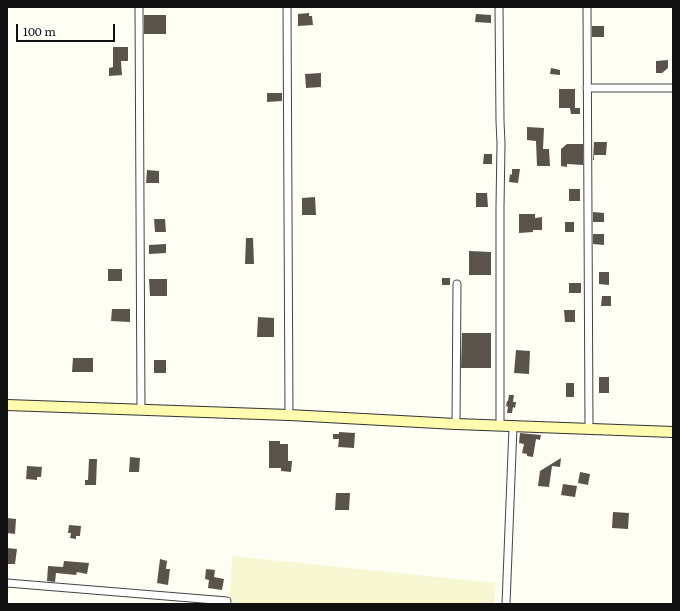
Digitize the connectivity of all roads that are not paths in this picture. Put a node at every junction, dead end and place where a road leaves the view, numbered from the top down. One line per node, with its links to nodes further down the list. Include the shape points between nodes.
1 (139, 7): 9 (street)
2 (287, 7): 10 (street)
3 (500, 7): 12 (street)
4 (587, 7): 5 (street)
5 (587, 88): 6 (street); 14 (street)
6 (673, 88)
7 (457, 284): 11 (street)
8 (7, 405): 9 (street)
9 (141, 410): 10 (street)
10 (289, 416): 11 (street)
11 (456, 424): 12 (street)
12 (500, 426): 13 (street)
13 (513, 427): 14 (street); 18 (street)
14 (589, 429): 15 (street)
15 (673, 432)
16 (7, 583): 17 (street)
17 (227, 601)
18 (506, 604)

